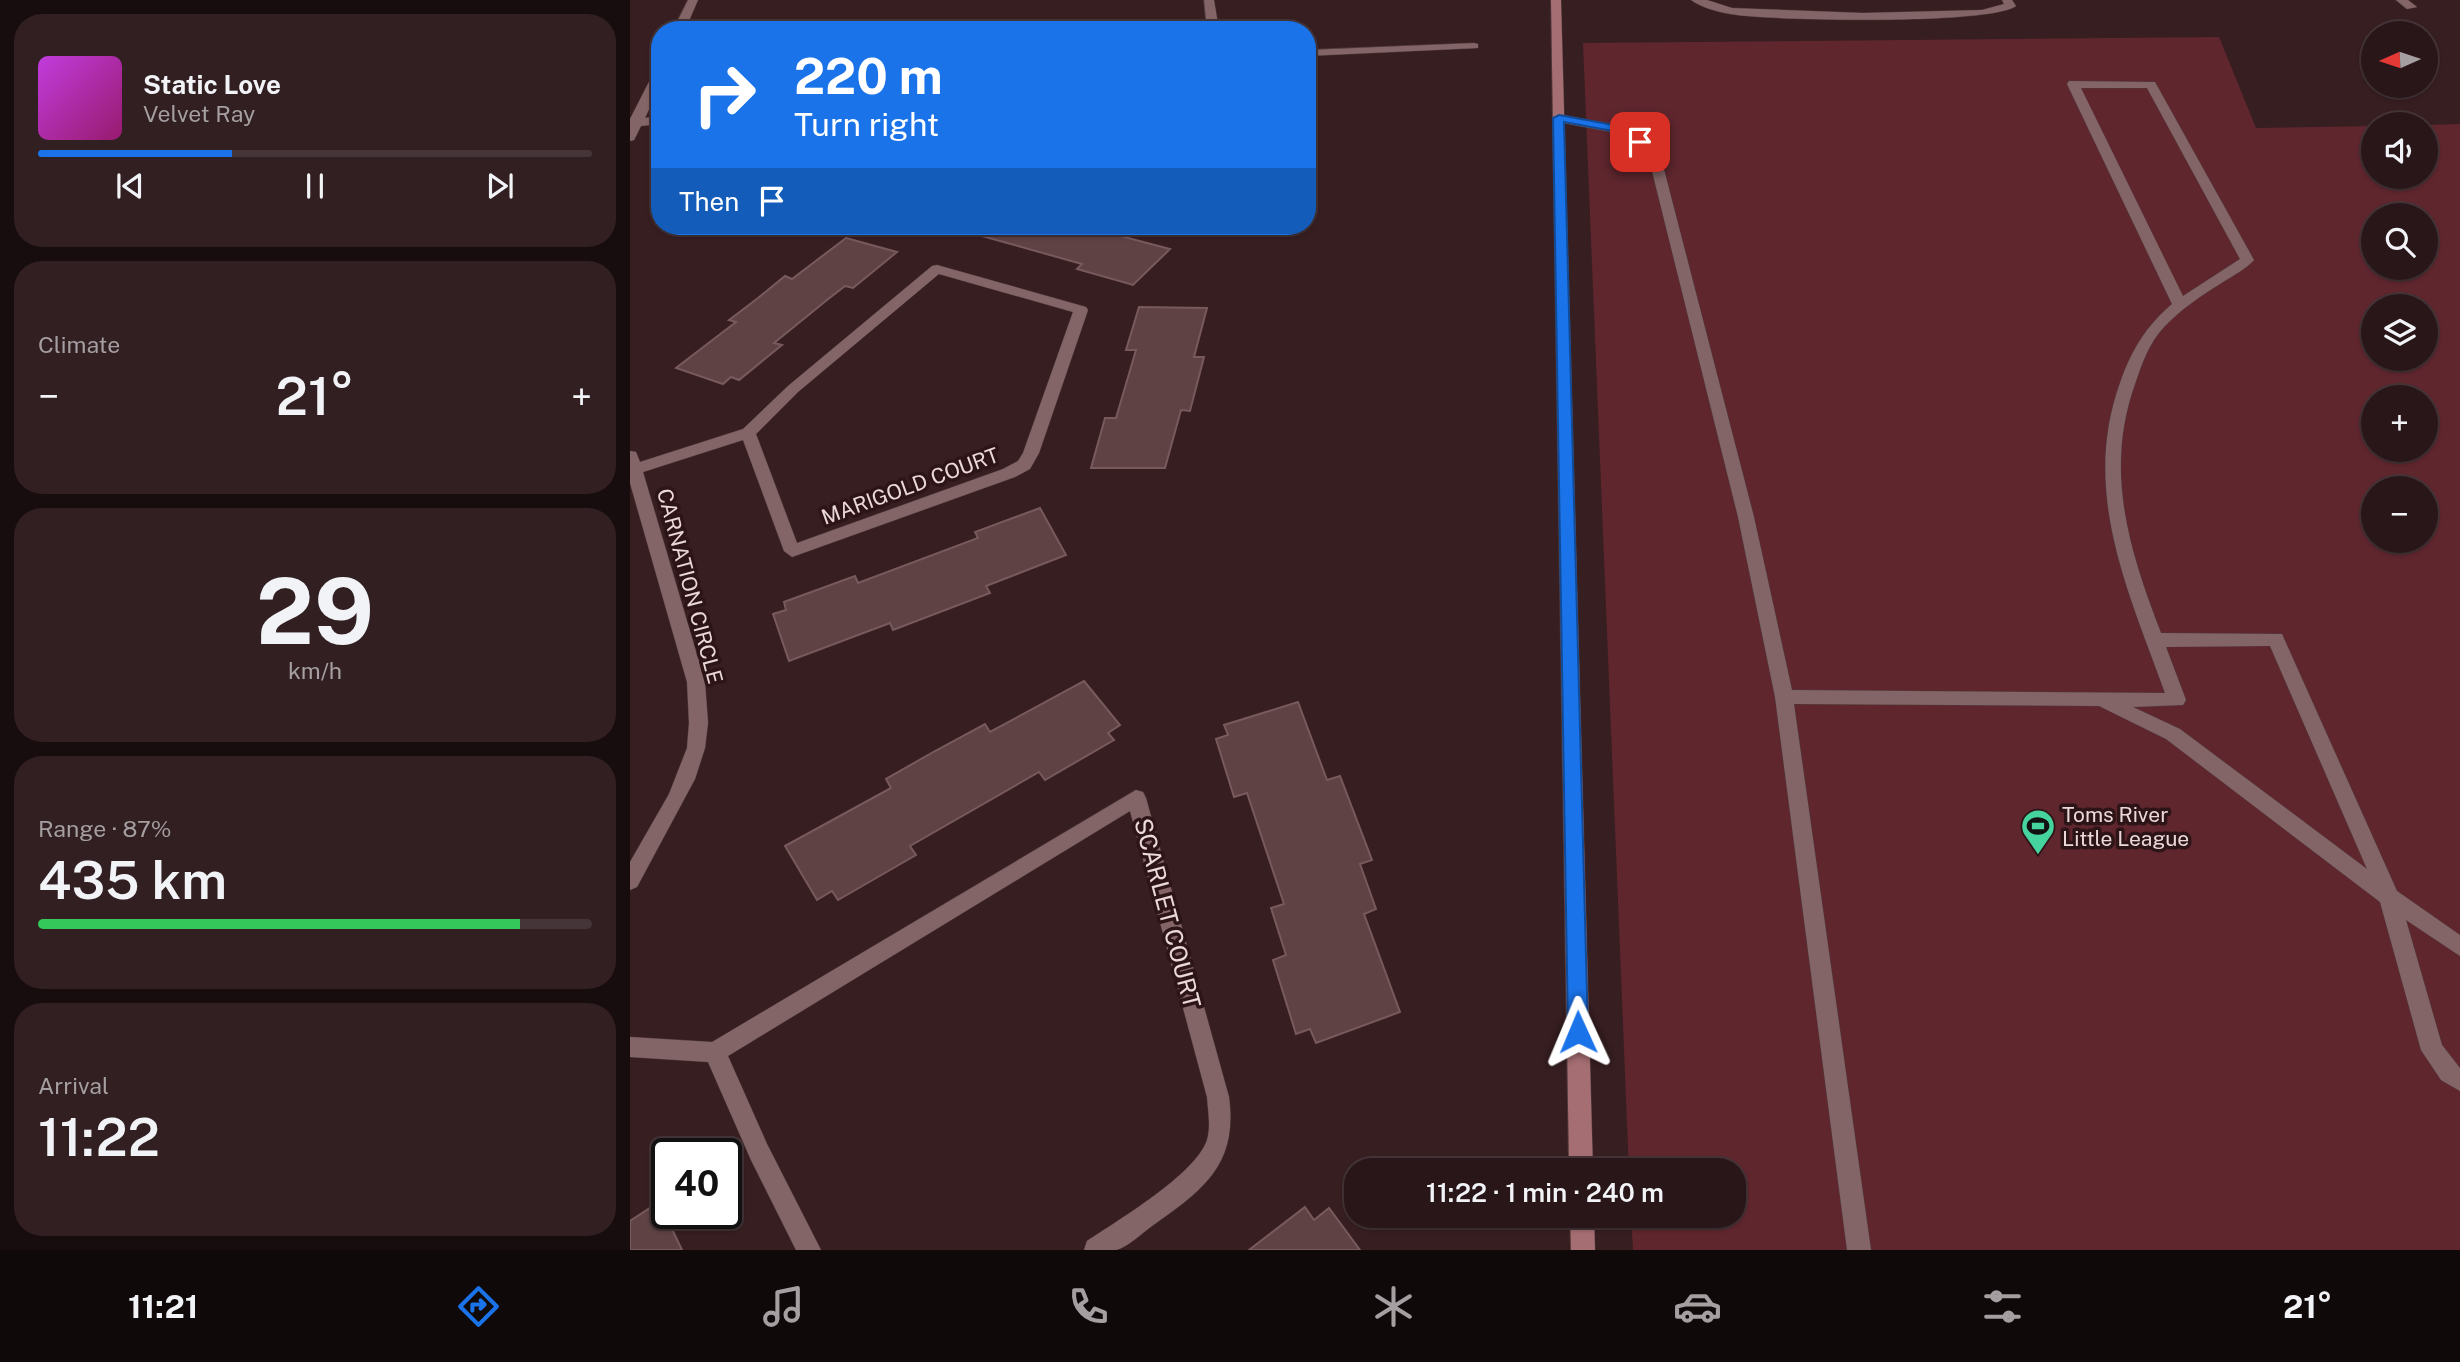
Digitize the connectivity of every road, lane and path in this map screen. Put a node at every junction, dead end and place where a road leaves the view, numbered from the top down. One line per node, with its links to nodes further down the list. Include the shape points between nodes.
1 (693, 0): 8 (street)
2 (1209, 0): 9 (street)
3 (1556, 0): 13 (street)
4 (1696, 0): 7 (street, via 1731,11)
5 (1870, 0): 7 (street)
6 (2007, 0): 7 (street, via 2011,6 1982,13)
7 (1863, 16)
8 (683, 21)
9 (1212, 21)
10 (1474, 46): 11 (street)
11 (1316, 53)
12 (651, 89): 14 (street)
13 (1559, 118): 20 (street, via 1626,131 1654,154 1746,517); 28 (street)
14 (634, 122): 15 (street)
15 (630, 137)
16 (2180, 305): 16 (street, via 2248,260 2151,85 2073,84); 19 (street, via 2147,338 2124,388 2111,441 2115,519)
17 (748, 433): 17 (street, MARIGOLD COURT, via 792,551 1009,473 1024,465 1031,453 1081,310 937,269 793,389); 18 (street, MARIGOLD COURT)
18 (631, 466): 22 (street, CARNATION CIRCLE, via 695,682 699,712 696,749 679,791)
19 (2156, 640): 21 (street, via 2177,700); 23 (street, via 2276,639)
20 (1784, 697): 21 (street); 33 (street)
21 (2099, 699): 23 (street, via 2173,734)
22 (630, 881)
23 (2389, 897): 24 (street); 27 (street, via 2432,1050)
24 (2460, 947)
25 (630, 1047): 26 (street)
26 (715, 1052): 30 (street); 31 (street, SCARLET COURT, via 1136,798 1221,1121 1217,1147 1205,1166)
27 (2460, 1080)
28 (1581, 1158)
29 (1582, 1228): 32 (street)
30 (809, 1250)
31 (1096, 1250)
32 (1583, 1250)
33 (1859, 1250)

